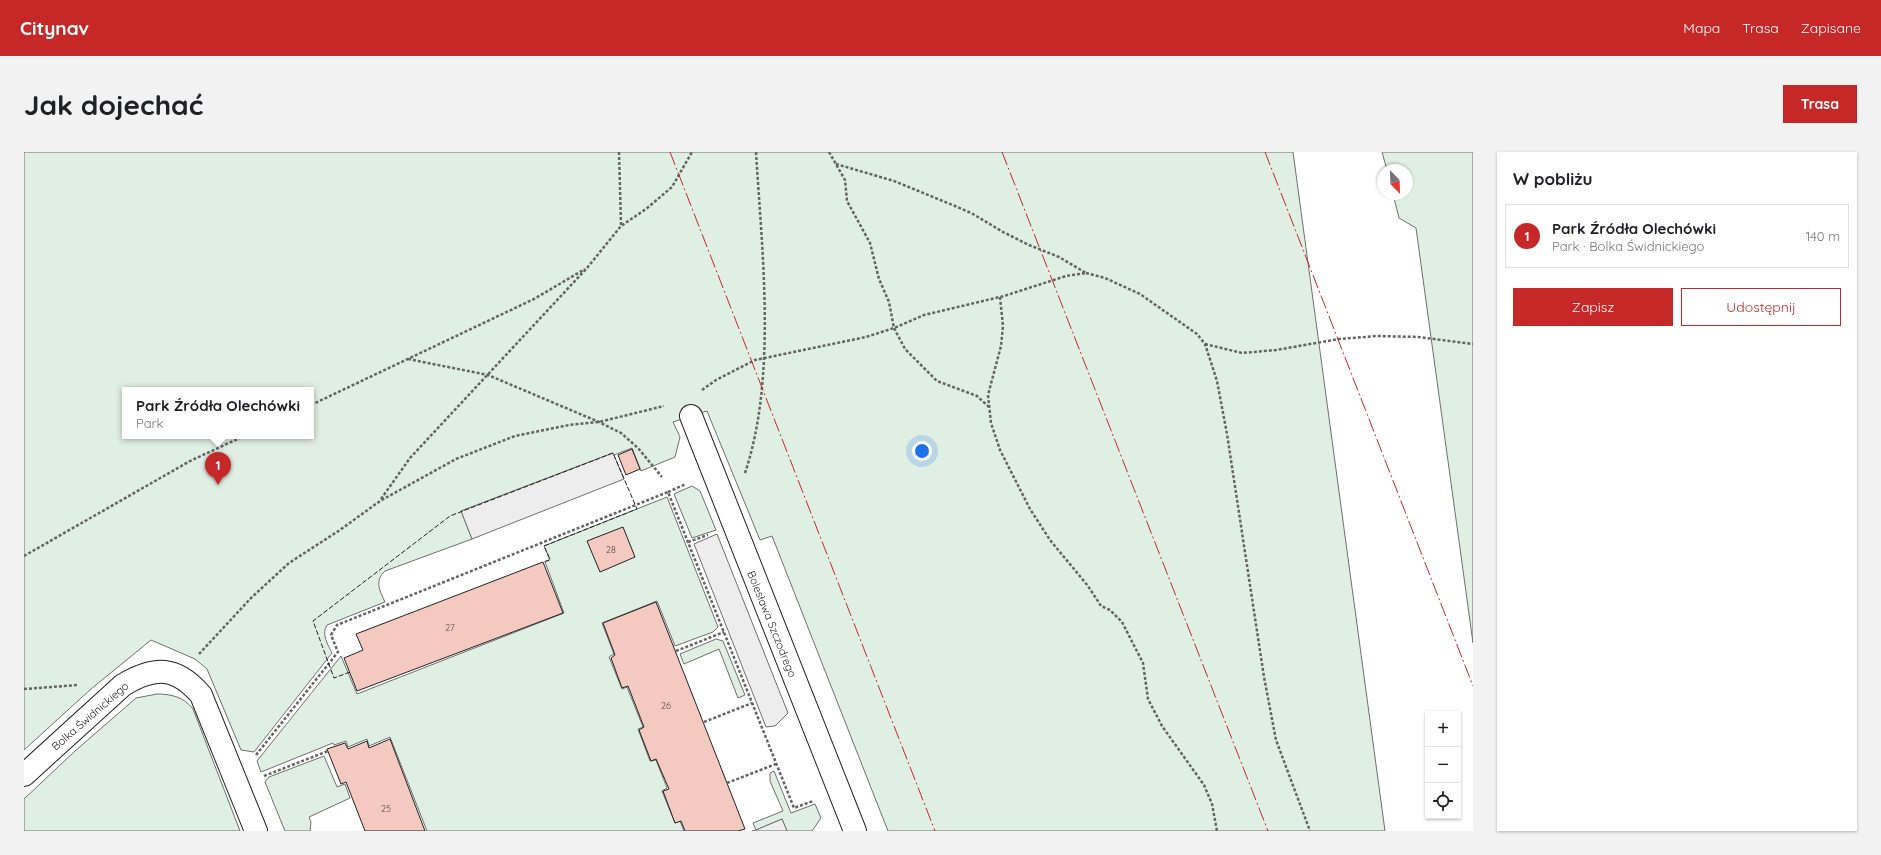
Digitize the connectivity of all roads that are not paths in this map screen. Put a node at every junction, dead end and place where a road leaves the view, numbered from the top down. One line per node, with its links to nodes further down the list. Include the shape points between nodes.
1 (687, 410): 4 (street, Bolesława Szczodrego)
2 (24, 775): 3 (street, Bolka Świdnickiego, via 123,685 138,676 156,671 169,672 193,685 201,695)
3 (256, 831)
4 (855, 831)

